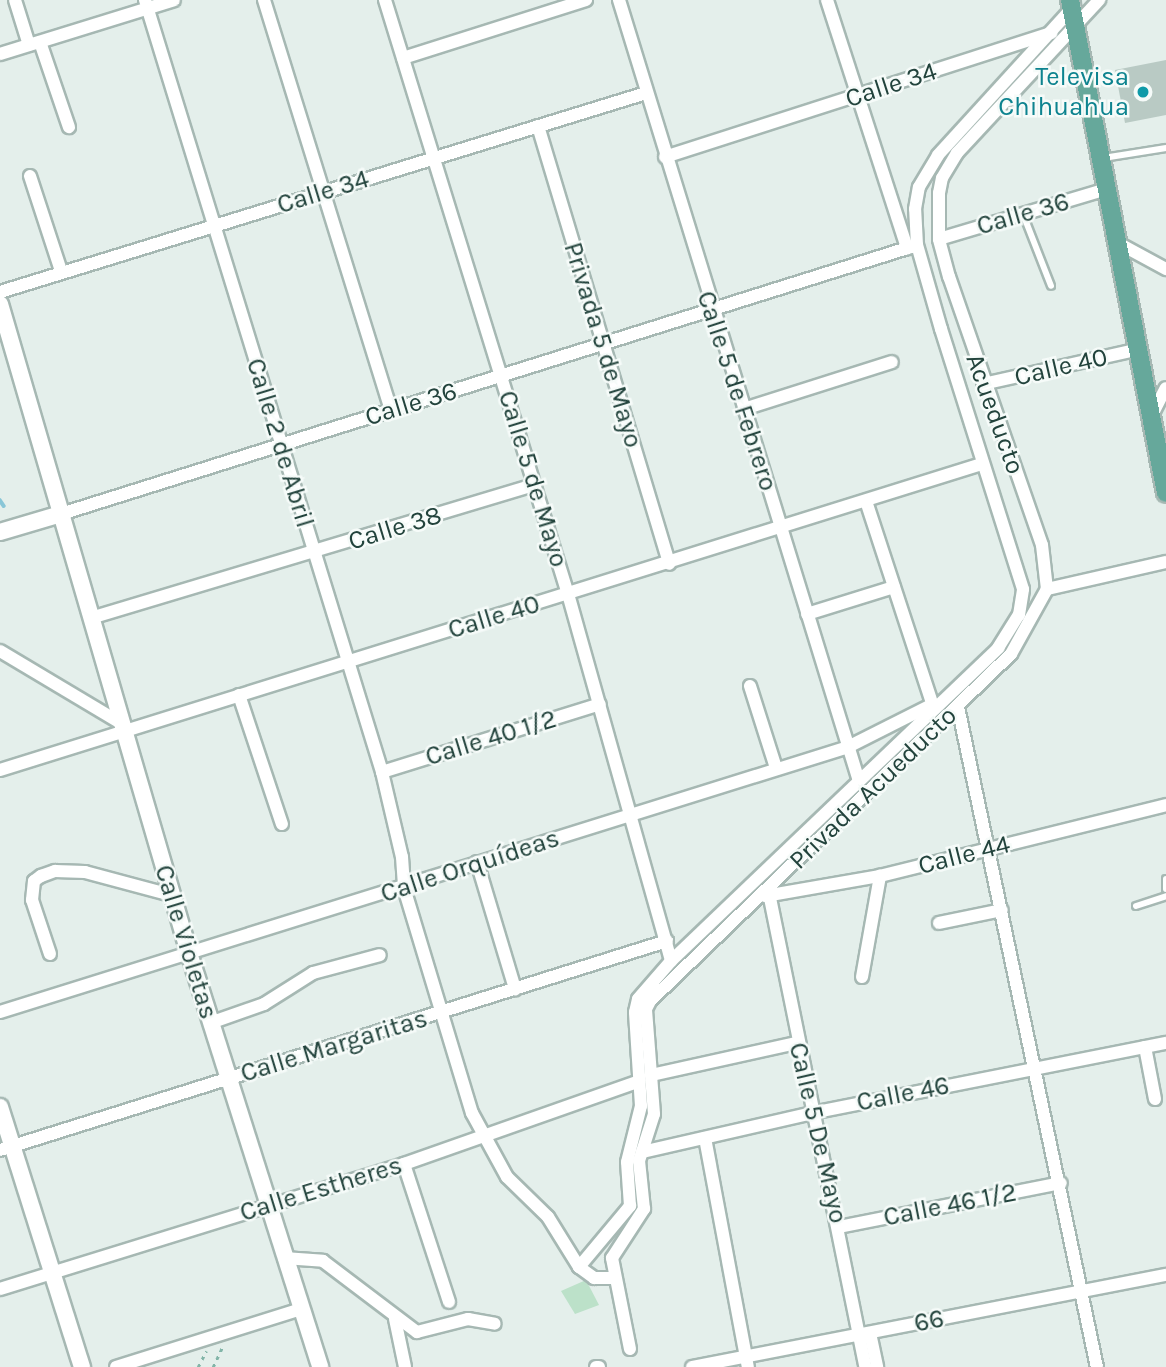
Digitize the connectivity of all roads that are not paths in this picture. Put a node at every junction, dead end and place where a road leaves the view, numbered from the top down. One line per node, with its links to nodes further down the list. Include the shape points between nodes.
1 (15, 0): 13 (street)
2 (174, 0): 10 (street)
3 (264, 0): 26 (street)
4 (386, 0): 15 (street, Calle 5 de Mayo)
5 (586, 0): 15 (street)
6 (618, 0): 16 (street, Calle 5 de Febrero)
7 (827, 0): 17 (street)
8 (1099, 0): 11 (street)
9 (1073, 3): 11 (main road); 12 (street)
10 (146, 4): 13 (street); 28 (street, Calle 2 de Abril)
11 (1077, 26): 12 (street, Calle 34); 23 (main road); 29 (street, via 949,165 939,193)
12 (1054, 33): 17 (street, Calle 34); 31 (street, via 928,169 915,209)
13 (34, 43): 14 (street); 19 (street)
14 (0, 54)
15 (403, 58): 22 (street, Calle 5 de Mayo)
16 (646, 93): 18 (street, Calle 34); 21 (street, Calle 5 de Febrero)
17 (858, 96): 21 (street, Calle 34); 31 (street)
18 (538, 126): 22 (street, Calle 34); 38 (street, Privada 5 de Mayo)
19 (69, 127)
20 (1166, 148): 23 (lane)
21 (665, 156): 37 (street, Calle 5 de Febrero)
22 (434, 158): 26 (street, Calle 34); 41 (street, Calle 5 de Mayo)
23 (1101, 159): 25 (main road)
24 (30, 176): 33 (street)
25 (1107, 189): 27 (street, Calle 36); 30 (main road)
26 (324, 192): 28 (street, Calle 34); 45 (street)
27 (1022, 212): 29 (street, Calle 36); 34 (lane)
28 (214, 226): 33 (street, Calle 34); 47 (street, Calle 2 de Abril)
29 (939, 239): 42 (street, Acueducto)
30 (1118, 243): 32 (street); 39 (main road)
31 (912, 247): 37 (street, Calle 36); 48 (street, Acueducto)
32 (1166, 269)
33 (61, 271): 35 (street, Calle 34)
34 (1051, 286)
35 (0, 292)
36 (0, 304): 52 (street, Calle Violetas)
37 (711, 310): 38 (street, Calle 36); 44 (street, Calle 5 de Febrero)
38 (603, 344): 41 (street, Calle 36); 57 (street, Privada 5 de Mayo)
39 (1139, 349): 42 (street, Calle 40); 46 (main road)
40 (892, 362): 44 (street)
41 (500, 376): 45 (street, Calle 36); 49 (street, Calle 5 de Mayo)
42 (983, 384): 60 (street, Acueducto, via 1042,545)
43 (1166, 388): 46 (street)
44 (744, 409): 53 (street, Calle 5 de Febrero)
45 (391, 410): 47 (street, Calle 36)
46 (1152, 415): 50 (main road)
47 (281, 445): 52 (street, Calle 36); 55 (street, Calle 2 de Abril)
48 (982, 464): 51 (street, Calle 40); 59 (street, Acueducto)
49 (535, 485): 55 (street, Calle 38); 61 (street, Calle 5 de Mayo)
50 (1166, 493)
51 (866, 500): 53 (street, Calle 40); 58 (street)
52 (64, 513): 54 (street); 63 (street, Calle Violetas)
53 (781, 528): 57 (street, Calle 40); 62 (street, Calle 5 de Febrero)
54 (0, 532)
55 (314, 553): 63 (street, Calle 38); 65 (street, Calle 2 de Abril)
56 (1166, 562): 60 (street)
57 (668, 564): 61 (street, Calle 40)
58 (894, 587): 62 (street); 69 (street)
59 (1023, 589): 69 (street, Privada Acueducto, via 1018,615 998,648)
60 (1047, 589): 70 (street, Privada Acueducto, via 1020,643)
61 (568, 594): 65 (street, Calle 40); 68 (street, Calle 5 de Mayo)
62 (807, 614): 72 (street, Calle 5 de Febrero)
63 (94, 617): 71 (street, Calle Violetas)
64 (0, 651): 71 (street)
65 (348, 661): 67 (street, Calle 40); 77 (street, Calle 2 de Abril)
66 (750, 686): 75 (street)
67 (239, 695): 71 (street, Calle 40); 81 (street)
68 (600, 704): 77 (street, Calle 40 1/2); 80 (street, Calle 5 de Mayo)
69 (933, 706): 72 (street, Calle Orquídeas); 73 (street, Privada Acueducto)
70 (958, 707): 74 (street, Privada Acueducto); 82 (street)
71 (124, 728): 76 (street, Calle 40); 88 (street, Calle Violetas)
72 (848, 747): 75 (street, Calle Orquídeas); 78 (street, Calle 5 de Febrero)
73 (894, 747): 74 (street); 78 (street, Privada Acueducto)
74 (904, 757): 89 (street, Privada Acueducto)
75 (776, 768): 80 (street, Calle Orquídeas)
76 (0, 770)
77 (382, 772): 86 (street, Calle 2 de Abril, via 402,857)
78 (859, 781): 98 (street, Privada Acueducto)
79 (1166, 805): 82 (street, Calle 44)
80 (631, 814): 83 (street, Calle Orquídeas); 94 (street, Calle 5 de Mayo)
81 (282, 824)
82 (989, 849): 84 (street, Calle 44); 92 (street)
83 (477, 862): 86 (street, Calle Orquídeas); 100 (street)
84 (880, 876): 89 (street, Calle 44); 99 (street)
85 (1166, 879): 87 (lane)
86 (404, 888): 95 (street, Calle Orquídeas); 102 (street)
87 (1166, 889)
88 (172, 895): 95 (street, Calle Violetas); 96 (street, via 85,872 55,871 41,876 34,881 32,900)
89 (766, 896): 98 (street, Privada Acueducto); 104 (street, Calle 5 De Mayo)
90 (1166, 896): 91 (lane)
91 (1136, 905)
92 (1002, 910): 93 (street); 107 (street)
93 (939, 923)
94 (667, 941): 98 (street, Calle 5 de Mayo); 100 (street, Calle Margaritas)
95 (189, 953): 101 (street, Calle Orquídeas); 103 (street, Calle Violetas)
96 (50, 954)
97 (380, 955): 103 (street, via 313,973 264,1004)
98 (675, 966): 108 (street, via 635,1005)
99 (862, 977)
100 (515, 989): 102 (street, Calle Margaritas)
101 (0, 1012)
102 (441, 1012): 109 (street, Calle Margaritas); 113 (street)
103 (210, 1023): 109 (street, Calle Violetas)
104 (797, 1043): 108 (street, Calle Estheres); 112 (street, Calle 5 De Mayo)
105 (1166, 1043): 106 (street, Calle 46)
106 (1145, 1047): 107 (street, Calle 46); 110 (street)
107 (1037, 1068): 112 (street, Calle 46); 118 (street)
108 (645, 1078): 113 (street, Calle Estheres); 116 (street, via 654,1114); 122 (street, via 639,1123 627,1162 630,1206)
109 (227, 1079): 115 (street, Calle Margaritas); 119 (street, Calle Violetas)
110 (1155, 1099)
111 (0, 1107): 115 (street)
112 (812, 1113): 114 (street, Calle 46); 120 (street, Calle 5 De Mayo)
113 (482, 1135): 117 (street, Calle Estheres); 122 (street, via 516,1189 548,1217)
114 (705, 1138): 116 (street, Calle 46); 134 (street)
115 (6, 1148): 123 (street)
116 (642, 1152): 125 (street, via 644,1209 614,1250)
117 (404, 1164): 119 (street, Calle Estheres); 128 (street)
118 (1060, 1183): 120 (street, Calle 46 1/2); 127 (street)
119 (266, 1205): 121 (street, Calle Violetas); 123 (street, Calle Estheres)
120 (839, 1227): 132 (street, Calle 5 De Mayo)
121 (284, 1258): 129 (street, Calle Violetas); 130 (street, via 323,1261)
122 (579, 1267): 125 (street, via 594,1278)
123 (54, 1273): 126 (street, Calle Estheres); 135 (street)
124 (1166, 1275): 127 (street, 66)
125 (614, 1278): 133 (street)
126 (0, 1289)
127 (1081, 1291): 132 (street, 66); 142 (street)
128 (449, 1302)
129 (301, 1309): 136 (street); 137 (street, Calle Violetas)
130 (396, 1319): 131 (street, via 417,1332 468,1319); 138 (street)
131 (495, 1324)
132 (865, 1334): 134 (street, 66); 140 (street, Calle 5 De Mayo); 141 (street)
133 (630, 1349)
134 (746, 1362): 139 (street, 66)
135 (82, 1367)
136 (116, 1367)
137 (320, 1367)
138 (405, 1367)
139 (692, 1367)
140 (865, 1367)
141 (877, 1367)
142 (1097, 1367)

